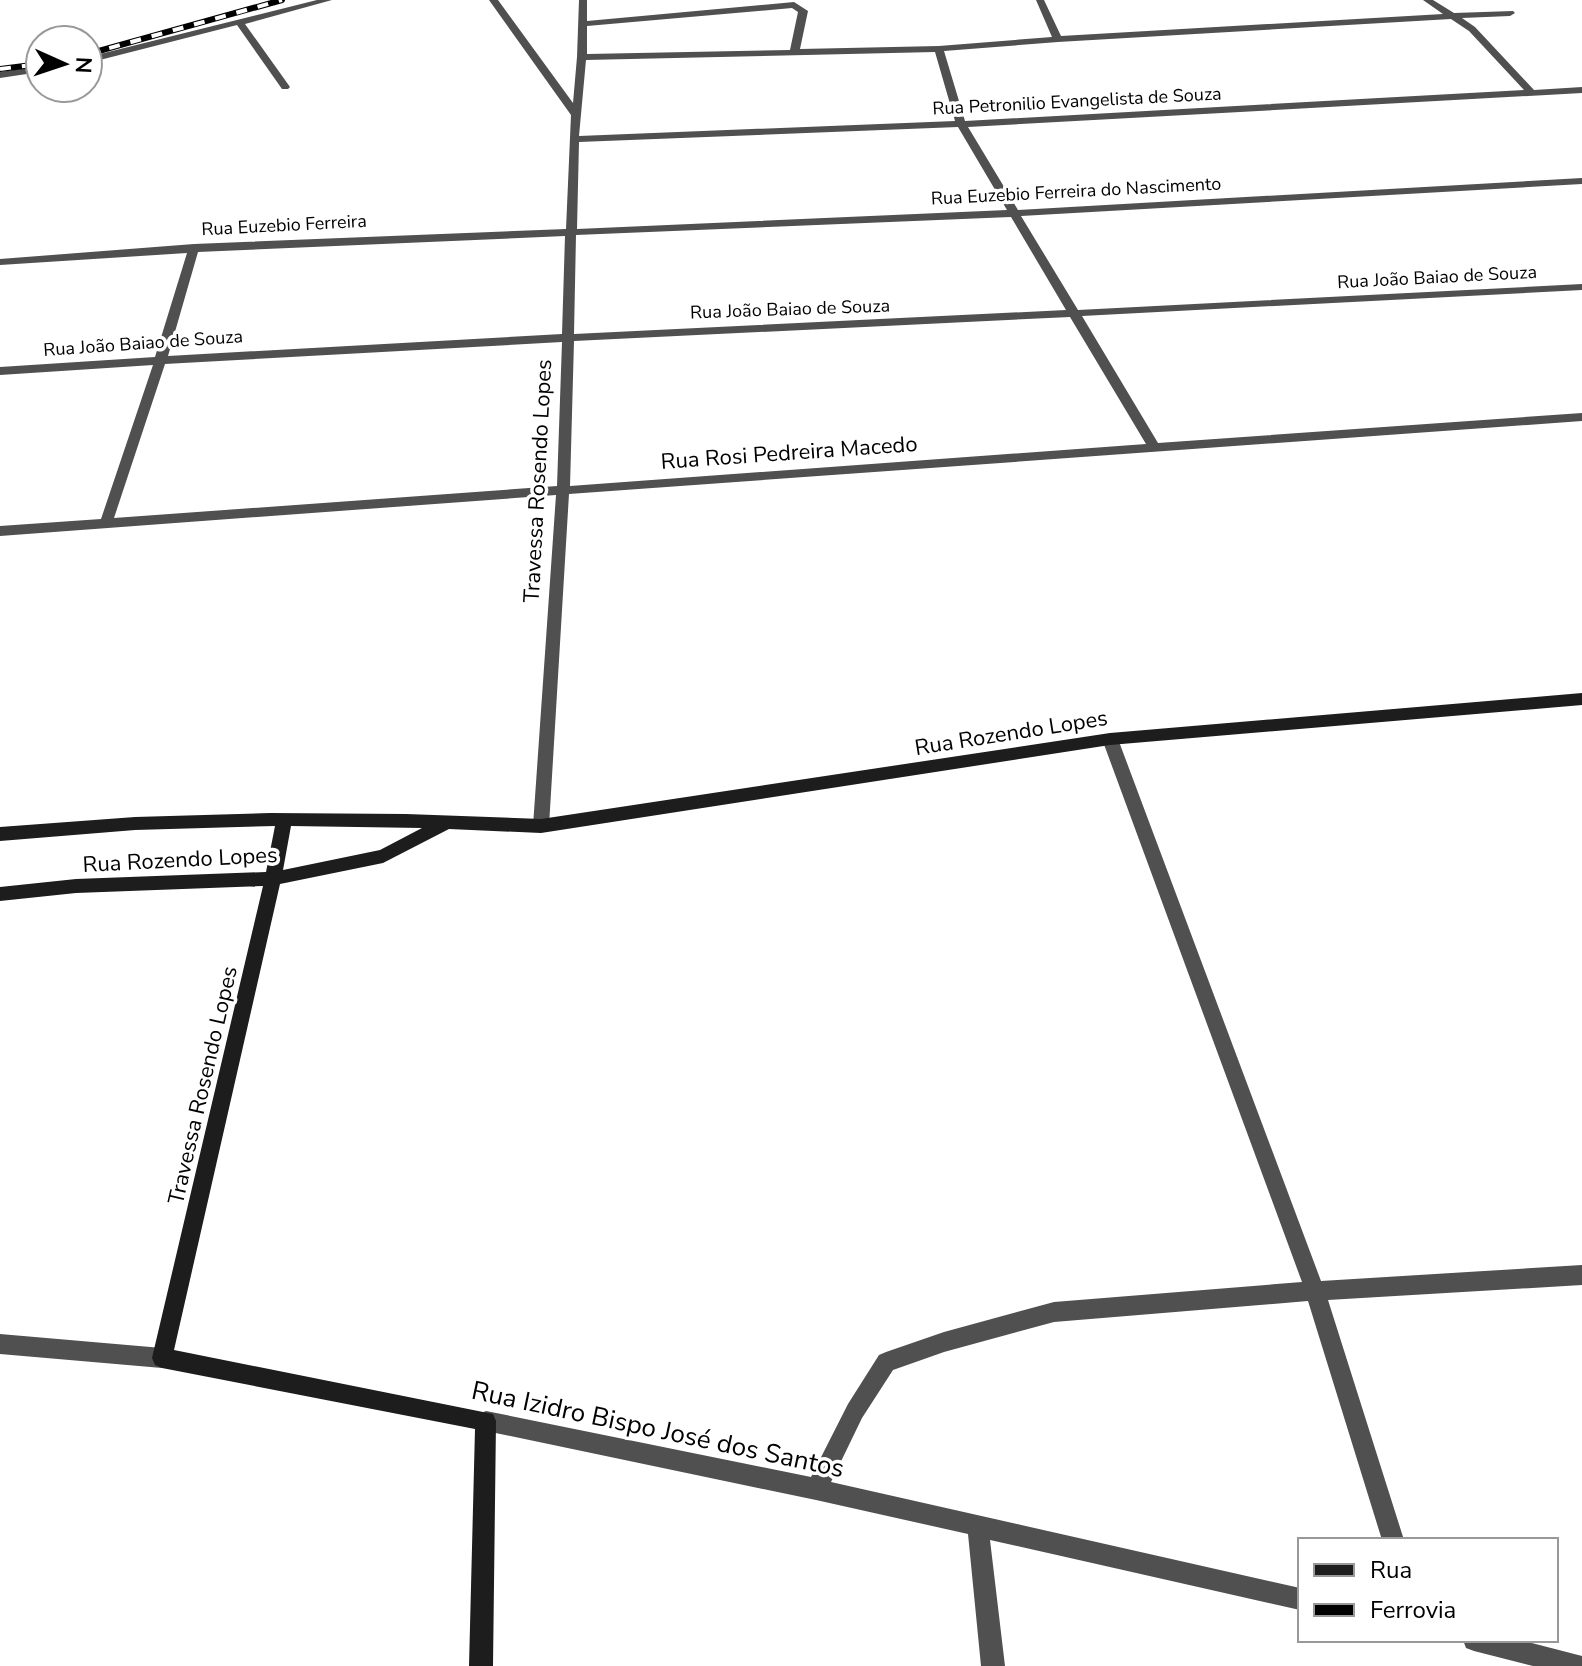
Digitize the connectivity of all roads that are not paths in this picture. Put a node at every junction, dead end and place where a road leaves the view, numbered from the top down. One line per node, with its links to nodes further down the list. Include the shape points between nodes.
1 (328, 0): 8 (street)
2 (493, 0): 20 (street)
3 (583, 0): 9 (street, Travessa Rosendo Lopes)
4 (1040, 0): 10 (street)
5 (1427, 0): 7 (street)
6 (1510, 13): 7 (street)
7 (1454, 17): 10 (street); 19 (street)
8 (240, 23): 13 (street); 17 (street)
9 (583, 24): 12 (street, via 794,5 803,11); 14 (street, Travessa Rosendo Lopes)
10 (1058, 39): 11 (street)
11 (939, 49): 12 (street); 21 (street)
12 (794, 54): 14 (street)
13 (104, 56)
14 (582, 57): 20 (street, Travessa Rosendo Lopes)
15 (24, 71): 16 (street)
16 (0, 75)
17 (285, 87)
18 (1582, 90): 19 (street, Rua Petronilio Evangelista de Souza)
19 (1531, 92): 21 (street, Rua Petronilio Evangelista de Souza)
20 (576, 114): 22 (street, Travessa Rosendo Lopes)
21 (961, 124): 22 (street, Rua Petronilio Evangelista de Souza); 24 (street)
22 (574, 139): 25 (street, Travessa Rosendo Lopes)
23 (1582, 181): 24 (street, Rua Euzebio Ferreira do Nascimento)
24 (1012, 212): 25 (street, Rua Euzebio Ferreira do Nascimento); 29 (street)
25 (571, 231): 26 (street, Rua Euzebio Ferreira); 30 (street, Travessa Rosendo Lopes)
26 (194, 247): 27 (street, Rua Euzebio Ferreira); 31 (street)
27 (0, 262)
28 (1582, 287): 29 (street, Rua João Baiao de Souza)
29 (1073, 315): 30 (street, Rua João Baiao de Souza); 34 (street)
30 (568, 336): 31 (street, Rua João Baiao de Souza); 35 (street, Travessa Rosendo Lopes)
31 (160, 360): 32 (street, Rua João Baiao de Souza); 36 (street)
32 (0, 371)
33 (1582, 417): 34 (street, Rua Rosi Pedreira Macedo)
34 (1153, 446): 35 (street, Rua Rosi Pedreira Macedo)
35 (563, 489): 36 (street, Rua Rosi Pedreira Macedo); 42 (street, Travessa Rosendo Lopes)
36 (106, 523): 37 (street, Rua Rosi Pedreira Macedo)
37 (0, 531)
38 (1582, 699): 39 (street, Rua Rozendo Lopes)
39 (1110, 739): 42 (street, Rua Rozendo Lopes); 47 (street)
40 (449, 821): 41 (street, Rua Rozendo Lopes); 42 (street, Rua Rozendo Lopes); 44 (street, Rua Rozendo Lopes, via 383,856)
41 (284, 822): 43 (street, Rua Rozendo Lopes, via 143,823); 44 (street, Travessa Rosendo Lopes)
42 (541, 826)
43 (0, 834)
44 (272, 879): 45 (street, Rua Rozendo Lopes); 49 (street, Travessa Rosendo Lopes)
45 (0, 894)
46 (1582, 1275): 47 (street)
47 (1315, 1291): 51 (street, via 1054,1312 886,1362); 53 (street)
48 (0, 1344): 49 (street, Rua Izidro Bispo José dos Santos)
49 (162, 1358): 50 (street, Rua Izidro Bispo José dos Santos)
50 (486, 1421): 51 (street, Rua Izidro Bispo José dos Santos); 56 (street)
51 (816, 1489): 52 (street, Rua Izidro Bispo José dos Santos)
52 (978, 1526): 54 (street, Rua Izidro Bispo José dos Santos); 57 (street)
53 (1392, 1538)
54 (1298, 1599)
55 (1482, 1642): 58 (street)
56 (481, 1666)
57 (993, 1666)
58 (1579, 1666)

